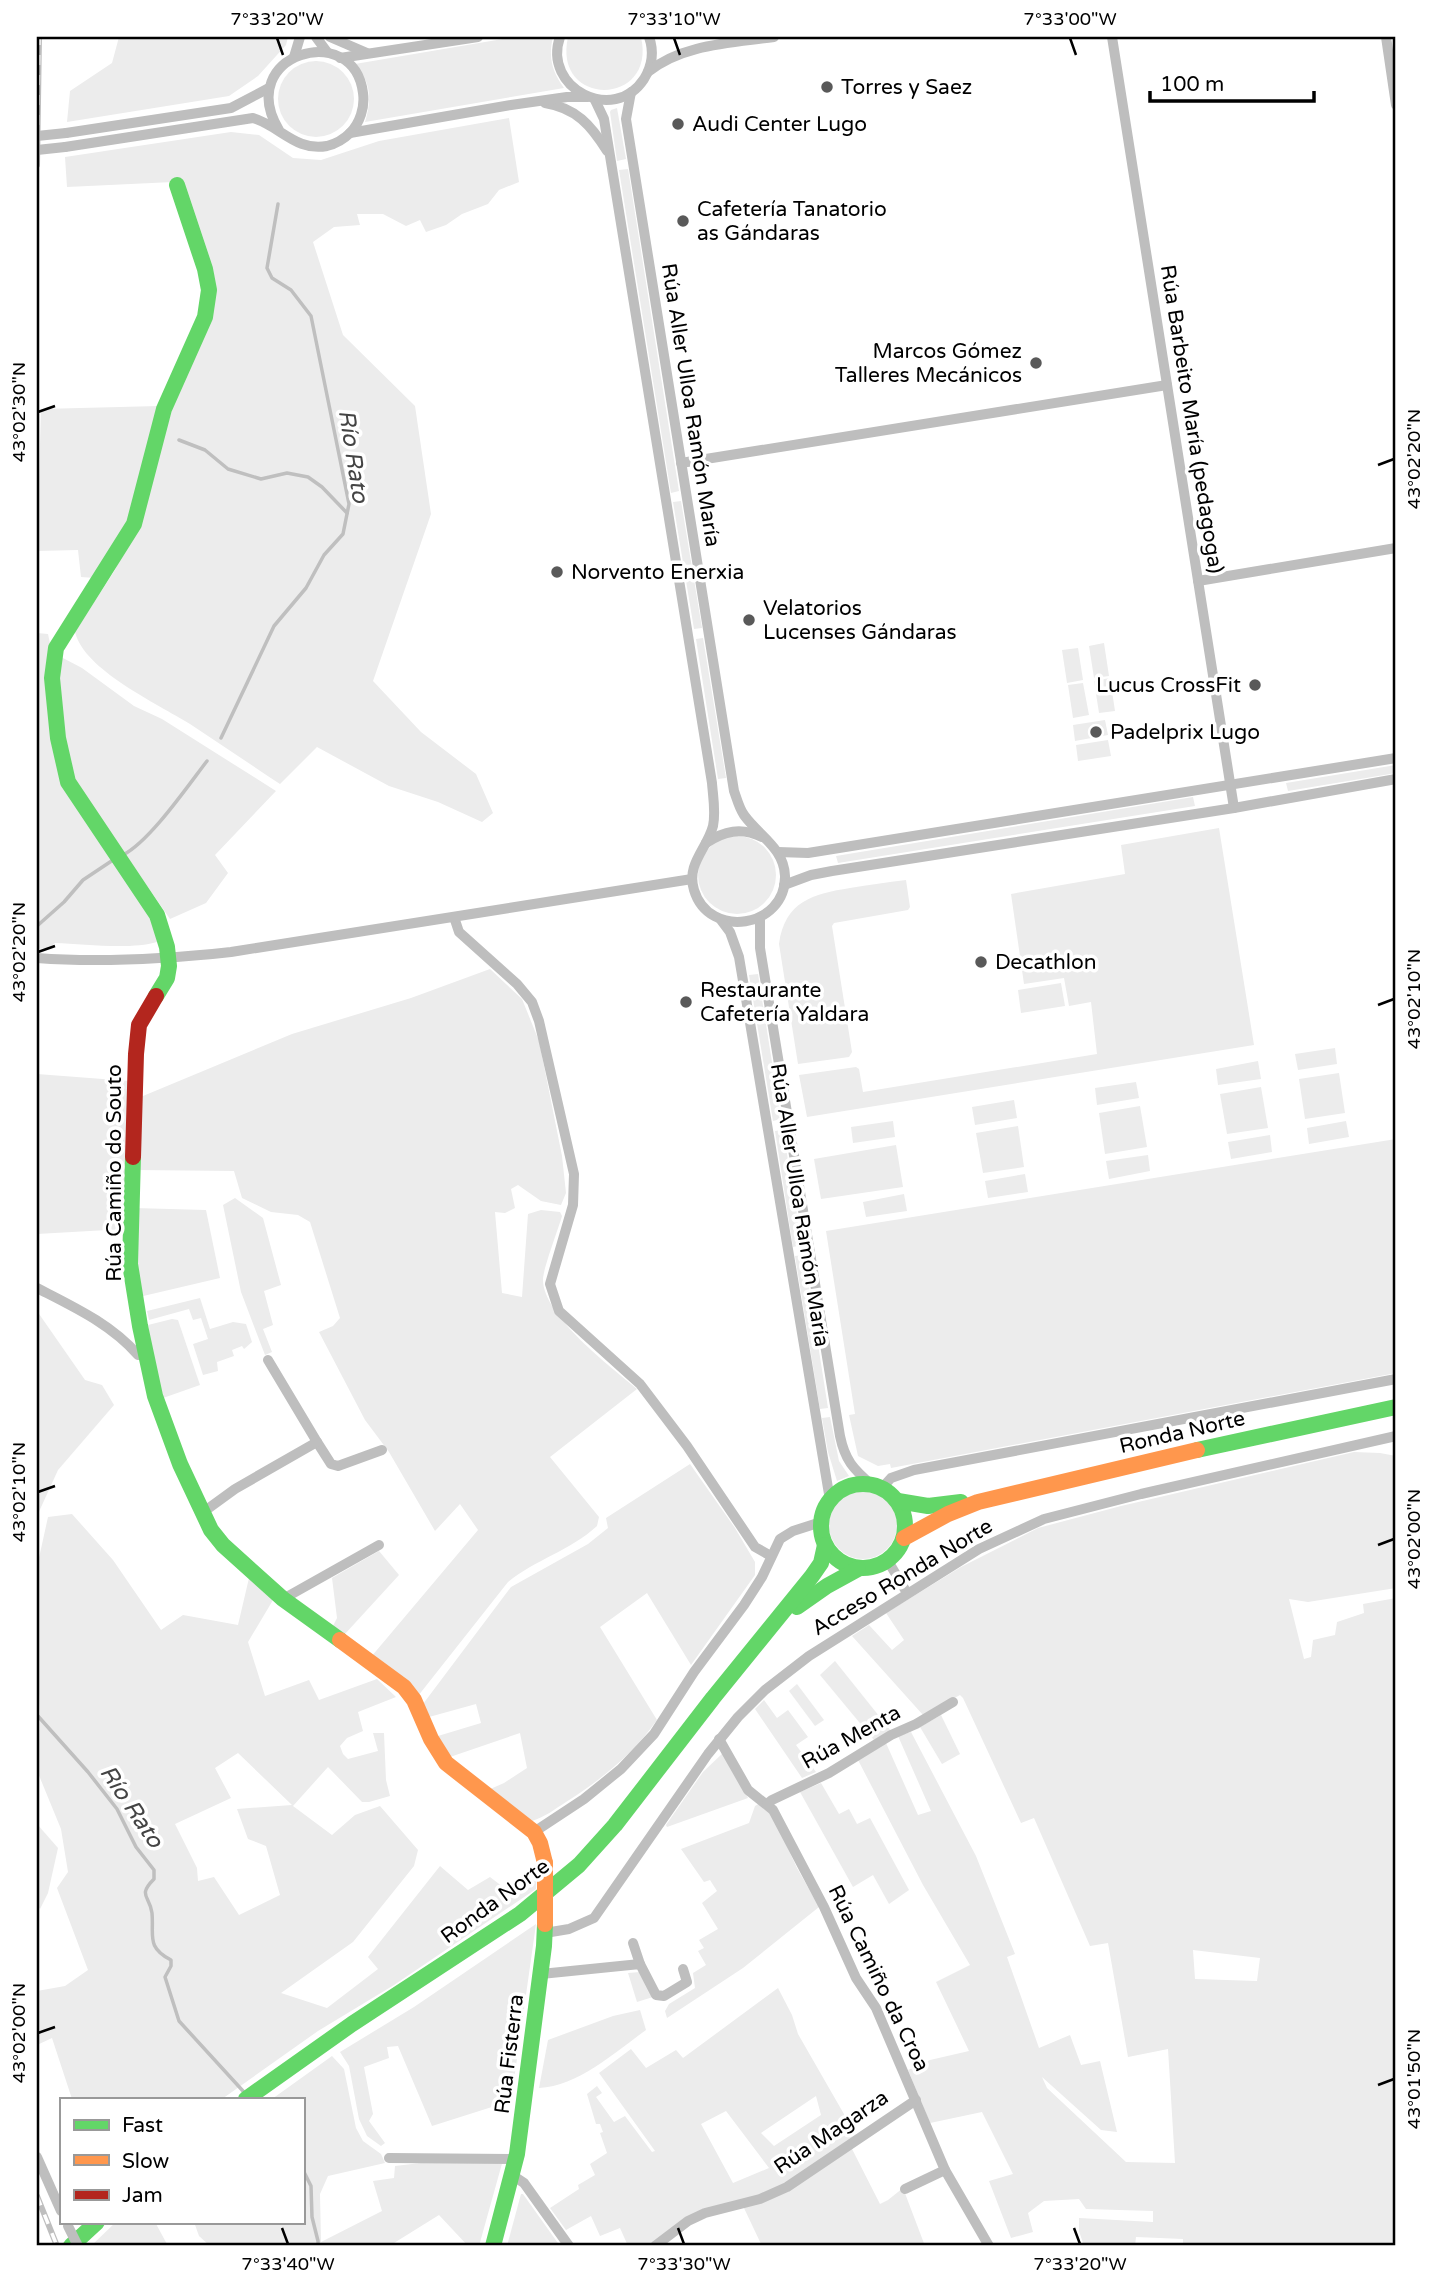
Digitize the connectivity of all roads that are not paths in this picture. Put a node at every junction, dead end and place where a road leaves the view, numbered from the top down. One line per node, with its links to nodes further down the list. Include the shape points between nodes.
1 (300, 37): 12 (street)
2 (317, 37): 10 (street)
3 (330, 37): 11 (street)
4 (478, 37): 11 (street)
5 (560, 37): 17 (street, via 557,53 562,75)
6 (649, 37): 14 (street)
7 (775, 37): 14 (street, via 699,48 669,58)
8 (1112, 37): 26 (street, Rúa Barbeito María (pedagoga))
9 (1386, 37): 19 (street)
10 (327, 52): 12 (street); 13 (street)
11 (370, 54): 13 (street)
12 (294, 57): 15 (street, via 278,70)
13 (340, 58): 21 (street, via 358,75 362,87 362,111)
14 (648, 72): 16 (street)
15 (269, 88): 20 (street, via 271,118); 22 (street, bridge, via 231,108)
16 (631, 92): 17 (street, via 614,99); 27 (street, Rúa Aller Ulloa Ramón María, via 626,119)
17 (592, 99): 18 (street); 24 (street, Rúa Aller Ulloa Ramón María, via 604,119)
18 (535, 102): 21 (street); 24 (street, via 576,115 595,131)
19 (1396, 105)
20 (279, 130): 21 (street, via 308,147 331,145); 23 (street, bridge, via 253,118)
21 (350, 133)
22 (37, 136)
23 (37, 150)
24 (610, 156): 35 (street, Rúa Aller Ulloa Ramón María, via 712,783 715,816)
25 (177, 185): 43 (main road, via 205,269 209,290 205,317 164,409 134,524 56,648 52,678 68,782 158,915)
26 (1167, 385): 27 (street); 29 (street, Rúa Barbeito María (pedagoga))
27 (681, 463): 34 (street, Rúa Aller Ulloa Ramón María, via 734,791 745,816)
28 (1396, 548): 29 (street)
29 (1198, 581): 32 (street, Rúa Barbeito María (pedagoga))
30 (1396, 758): 32 (street)
31 (1396, 779): 33 (street)
32 (1231, 784): 33 (street, Rúa Barbeito María (pedagoga)); 36 (street, via 808,853)
33 (1234, 808): 38 (street, via 832,871)
34 (765, 839): 35 (street, via 735,830); 36 (street, Rúa Aller Ulloa Ramón María)
35 (706, 843): 37 (street, Rúa Aller Ulloa Ramón María, via 695,860)
36 (778, 852): 38 (street)
37 (692, 879): 39 (street); 41 (street, Rúa Aller Ulloa Ramón María, via 699,902)
38 (784, 885): 40 (street, via 772,909)
39 (454, 916): 43 (street); 62 (street, via 459,932 532,1002 539,1021 574,1174 573,1205 550,1284 559,1311 640,1384 755,1547)
40 (760, 918): 41 (street, via 734,923); 53 (street, Rúa Aller Ulloa Ramón María, via 763,969 840,1436 846,1457)
41 (721, 920): 54 (street, Rúa Aller Ulloa Ramón María, via 739,957)
42 (37, 958): 43 (street)
43 (168, 958): 45 (main road, Rúa Camiño do Souto, via 167,978 139,1025 135,1054 130,1264)
44 (37, 1288): 45 (street, via 122,1336 138,1355)
45 (145, 1353): 57 (main road, Rúa Camiño do Souto, via 156,1400)
46 (268, 1360): 50 (street)
47 (1396, 1379): 53 (street, via 914,1470)
48 (1396, 1407): 56 (main road, Ronda Norte)
49 (1393, 1437): 51 (street); 65 (street, Acceso Ronda Norte, via 1044,1519 979,1549)
50 (317, 1442): 52 (street, via 331,1464 338,1466); 57 (street, via 234,1489)
51 (1396, 1448)
52 (382, 1450)
53 (877, 1486): 54 (main road, via 849,1486); 55 (main road)
54 (830, 1500): 58 (main road)
55 (898, 1501): 56 (main road, Ronda Norte, via 928,1506); 59 (main road, via 905,1519)
56 (978, 1502): 59 (main road, Ronda Norte)
57 (202, 1513): 66 (main road, Rúa Camiño do Souto, via 223,1545)
58 (821, 1522): 61 (main road); 62 (street, via 780,1539)
59 (904, 1538): 63 (main road, Ronda Norte)
60 (379, 1545): 66 (street)
61 (825, 1545): 64 (main road, via 833,1557); 67 (main road, Ronda Norte, via 817,1569)
62 (771, 1556): 71 (street, via 744,1605 654,1734 621,1769)
63 (888, 1561): 64 (main road, Ronda Norte); 65 (street)
64 (859, 1569): 67 (main road, Ronda Norte)
65 (907, 1593): 69 (street, Acceso Ronda Norte, via 765,1690)
66 (283, 1599): 71 (main road, Rúa Camiño do Souto, via 404,1687 446,1763)
67 (776, 1623): 77 (main road, Ronda Norte, via 579,1865 520,1914)
68 (953, 1702): 70 (street, Rúa Menta)
69 (719, 1739): 70 (street, Rúa Camiño da Croa, via 748,1790); 72 (street, Acceso Ronda Norte, via 594,1918 569,1929)
70 (767, 1804): 78 (street, Rúa Camiño da Croa, via 876,2008)
71 (534, 1832): 72 (main road, Rúa Fisterra, bridge, via 545,1863)
72 (545, 1929): 76 (main road, Rúa Fisterra)
73 (633, 1943): 74 (street)
74 (639, 1964): 75 (street, via 656,1995 664,1996 687,1982); 76 (street)
75 (683, 1969)
76 (541, 1974): 81 (main road, Rúa Fisterra)
77 (247, 2098)
78 (916, 2099): 82 (street, Rúa Camiño da Croa); 92 (street, Rúa Magarza, via 787,2187 705,2213)
79 (37, 2157): 85 (street)
80 (389, 2158): 81 (street)
81 (516, 2159): 83 (main road, Rúa Fisterra)
82 (945, 2170): 84 (street); 93 (street, Rúa Camiño da Croa)
83 (512, 2175): 90 (main road, Rúa Fisterra); 91 (street, via 524,2183)
84 (905, 2189)
85 (60, 2209)
86 (67, 2224): 89 (street, bridge)
87 (95, 2224): 88 (main road)
88 (71, 2246)
89 (78, 2246)
90 (493, 2246)
91 (569, 2246)
92 (655, 2246)
93 (989, 2246)

